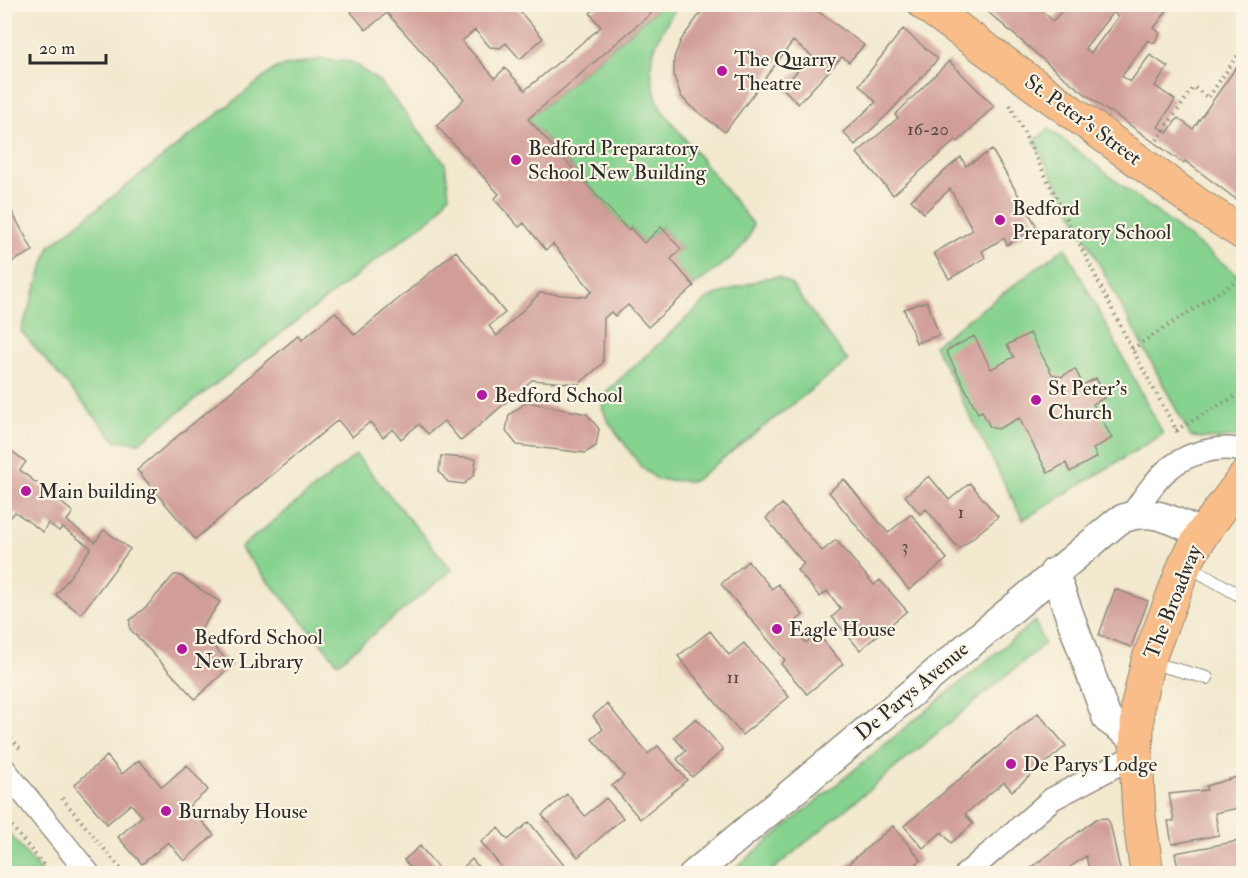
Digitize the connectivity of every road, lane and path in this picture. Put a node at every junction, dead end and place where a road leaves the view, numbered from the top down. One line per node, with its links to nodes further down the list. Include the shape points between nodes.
1 (924, 4): 5 (main road, St. Peter's Street)
2 (1244, 46): 4 (path, via 1208,98 1194,87)
3 (1007, 99): 7 (path)
4 (1152, 148)
5 (1244, 234)
6 (1244, 276): 7 (path)
7 (1132, 349): 8 (path, via 1176,430)
8 (1244, 391)
9 (1244, 452): 11 (street, De Parys Avenue, via 1221,448 1189,454 1158,476)
10 (1244, 478): 12 (main road, The Broadway)
11 (1133, 513): 12 (street, via 1170,518); 14 (street, De Parys Avenue)
12 (1202, 534): 13 (main road, The Broadway)
13 (1185, 564): 15 (lane); 16 (main road, The Broadway)
14 (1054, 572): 19 (street, via 1107,719); 27 (street, De Parys Avenue)
15 (1239, 595)
16 (1148, 661): 17 (lane); 19 (main road, The Broadway, via 1138,704)
17 (1207, 678)
18 (11, 738): 20 (path)
19 (1136, 748): 28 (street, via 1052,799); 29 (main road, The Broadway)
20 (26, 756)
21 (4, 769): 25 (street)
22 (57, 792): 26 (path)
23 (4, 817): 24 (path)
24 (51, 873)
25 (89, 873)
26 (125, 873)
27 (694, 873)
28 (966, 873)
29 (1147, 873)

